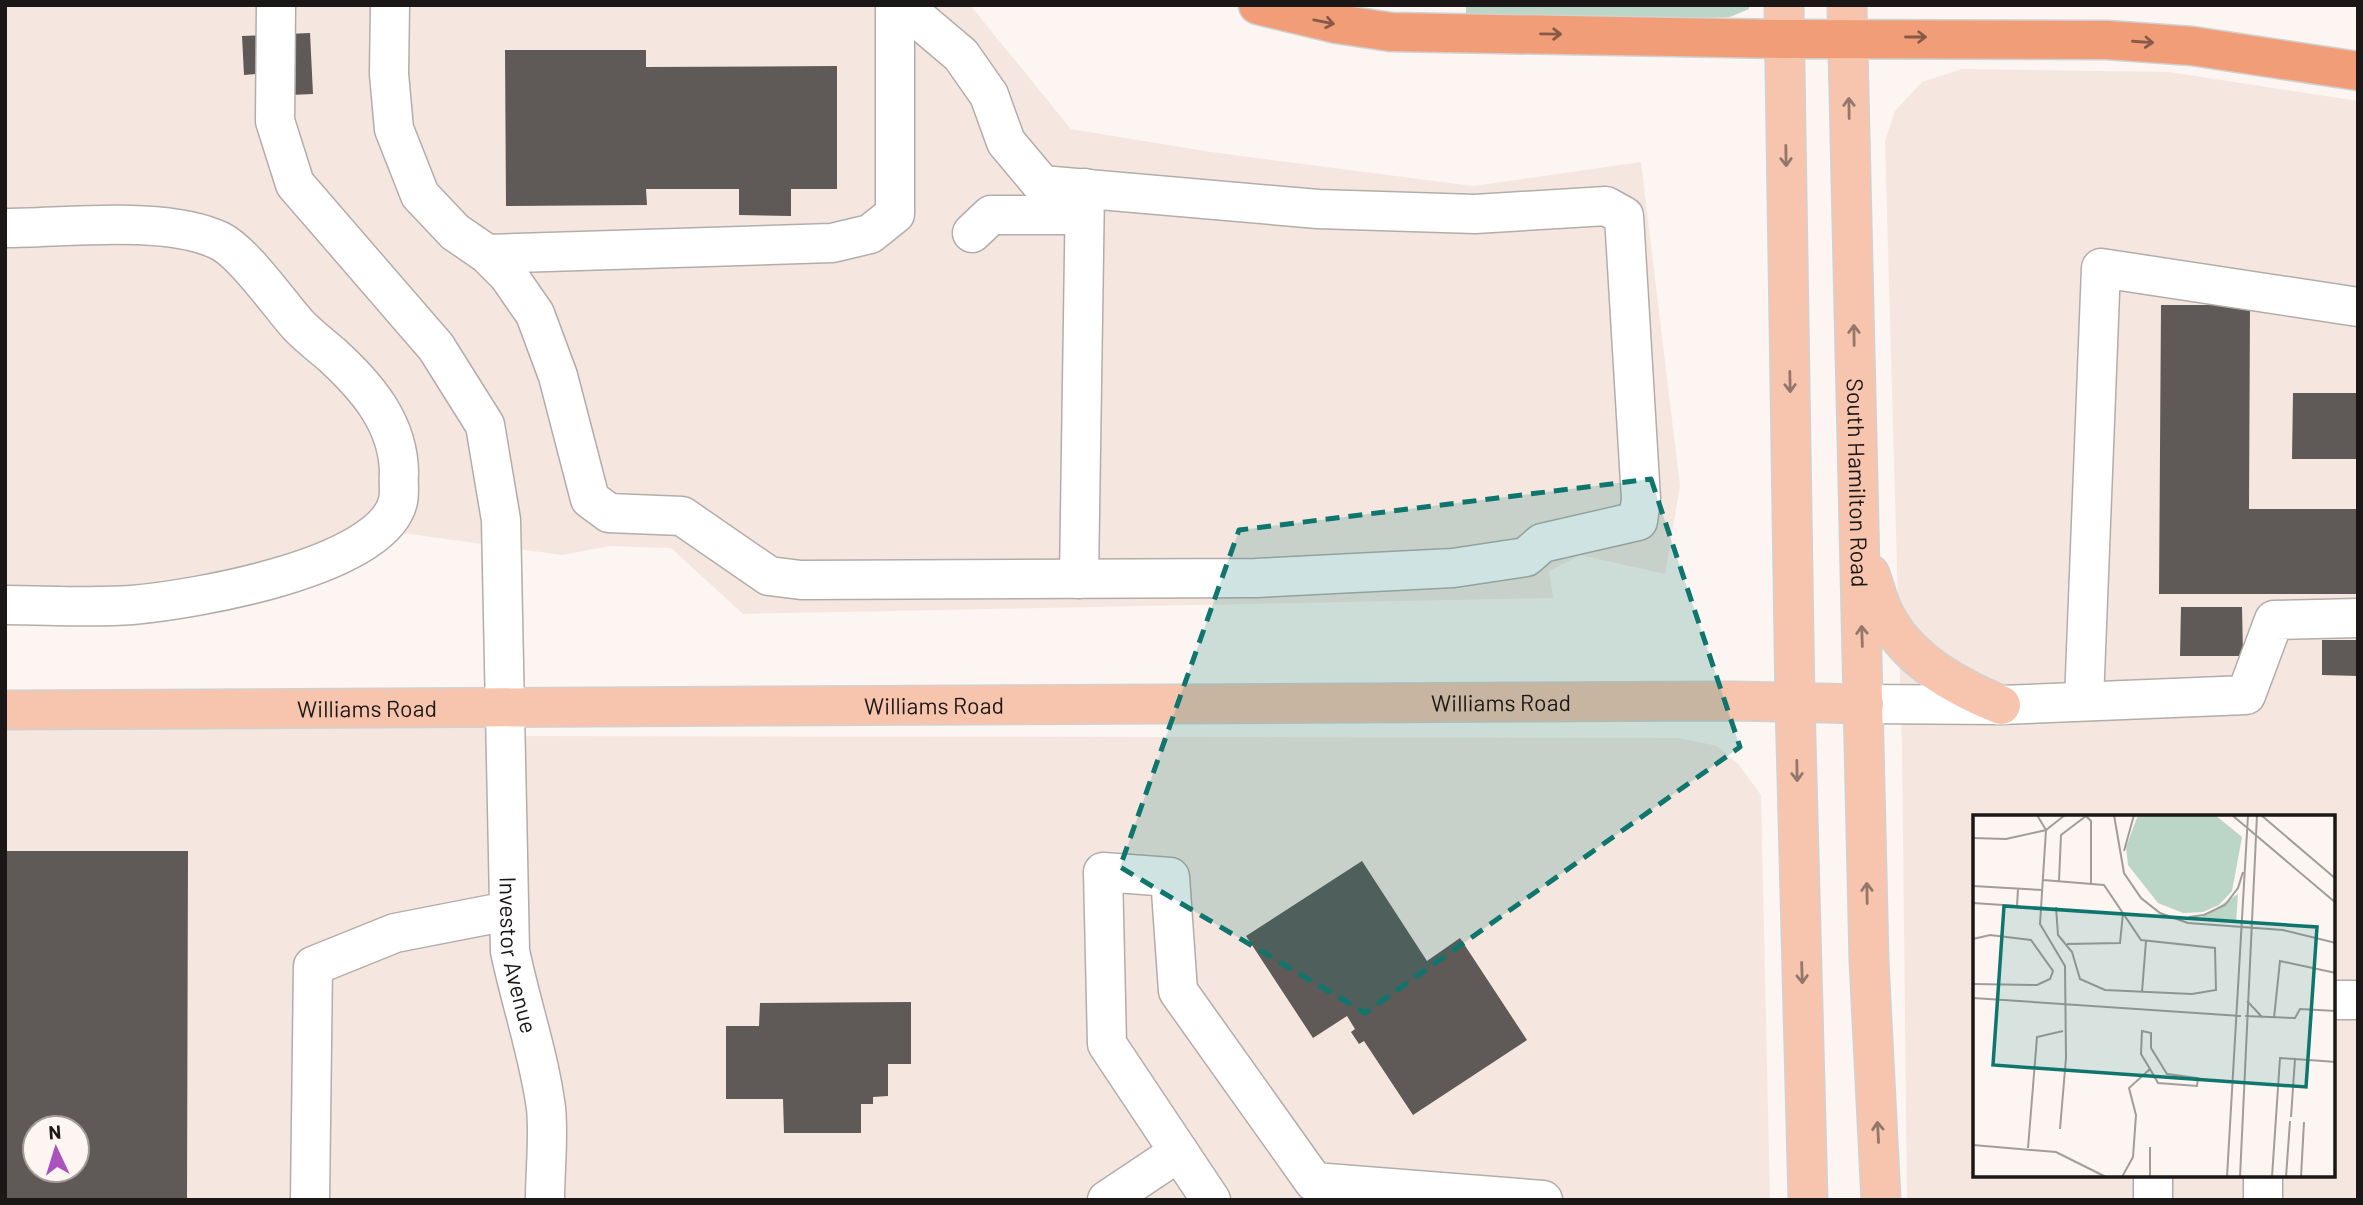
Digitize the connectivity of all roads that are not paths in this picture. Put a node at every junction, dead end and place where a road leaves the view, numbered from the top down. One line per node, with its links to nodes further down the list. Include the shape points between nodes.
1 (276, 5): 22 (street, Investor Avenue, via 275,121 295,184 436,347 485,425 501,520)
2 (390, 5): 12 (street, via 394,129 420,195 455,232)
3 (895, 5): 12 (street, via 895,215 870,234 832,243)
4 (902, 5): 9 (street, via 961,55 989,95 1006,142 1042,185)
5 (1258, 5): 7 (highway, one-way to 7, via 1391,32)
6 (1847, 21): 7 (highway); 8 (highway, one-way to 8, via 2192,46); 14 (main road, South Hamilton Road, one-way to 6)
7 (1784, 22): 19 (main road, one-way to 19)
8 (2358, 71)
9 (1085, 202): 11 (street, via 991,215); 15 (street); 15 (street, via 1448,213 1606,206 1624,216 1641,499 1638,521 1542,543 1526,557 1453,568 1256,578)
10 (5, 228): 16 (street, via 172,226 222,242 260,278 300,327 356,377 385,415 399,465 398,502 380,530 341,554 284,577 200,597 131,605)
11 (972, 233)
12 (487, 254): 15 (street, via 536,314 558,376 590,499 609,513 682,516 769,576 790,579)
13 (2358, 307): 18 (street, via 2101,268)
14 (1858, 524): 20 (main road, South Hamilton Road, one-way to 14); 21 (main road, via 1869,572 1896,632 1948,680)
15 (1079, 579)
16 (5, 606)
17 (2358, 618): 18 (street, via 2274,620 2246,695)
18 (2084, 701): 21 (street)
19 (1795, 702): 20 (main road, Williams Road); 22 (main road, Williams Road); 35 (main road, one-way to 35)
20 (1864, 704): 21 (street); 36 (main road, South Hamilton Road, one-way to 20, via 1869,961)
21 (2001, 705)
22 (504, 707): 23 (main road, Williams Road); 24 (street, Investor Avenue)
23 (5, 710)
24 (508, 911): 30 (street, via 395,933 313,966); 31 (street, Investor Avenue, via 510,951 546,1112)
25 (2335, 1000): 26 (street)
26 (2358, 1000)
27 (1179, 1152): 32 (street); 33 (street); 34 (street, via 1107,1044 1103,872 1170,877 1178,992 1314,1182)
28 (2153, 1177): 37 (street)
29 (2263, 1177): 38 (street)
30 (310, 1200)
31 (545, 1200)
32 (1107, 1200)
33 (1211, 1200)
34 (1544, 1200)
35 (1808, 1200)
36 (1881, 1200)
37 (2153, 1200)
38 (2263, 1200)

